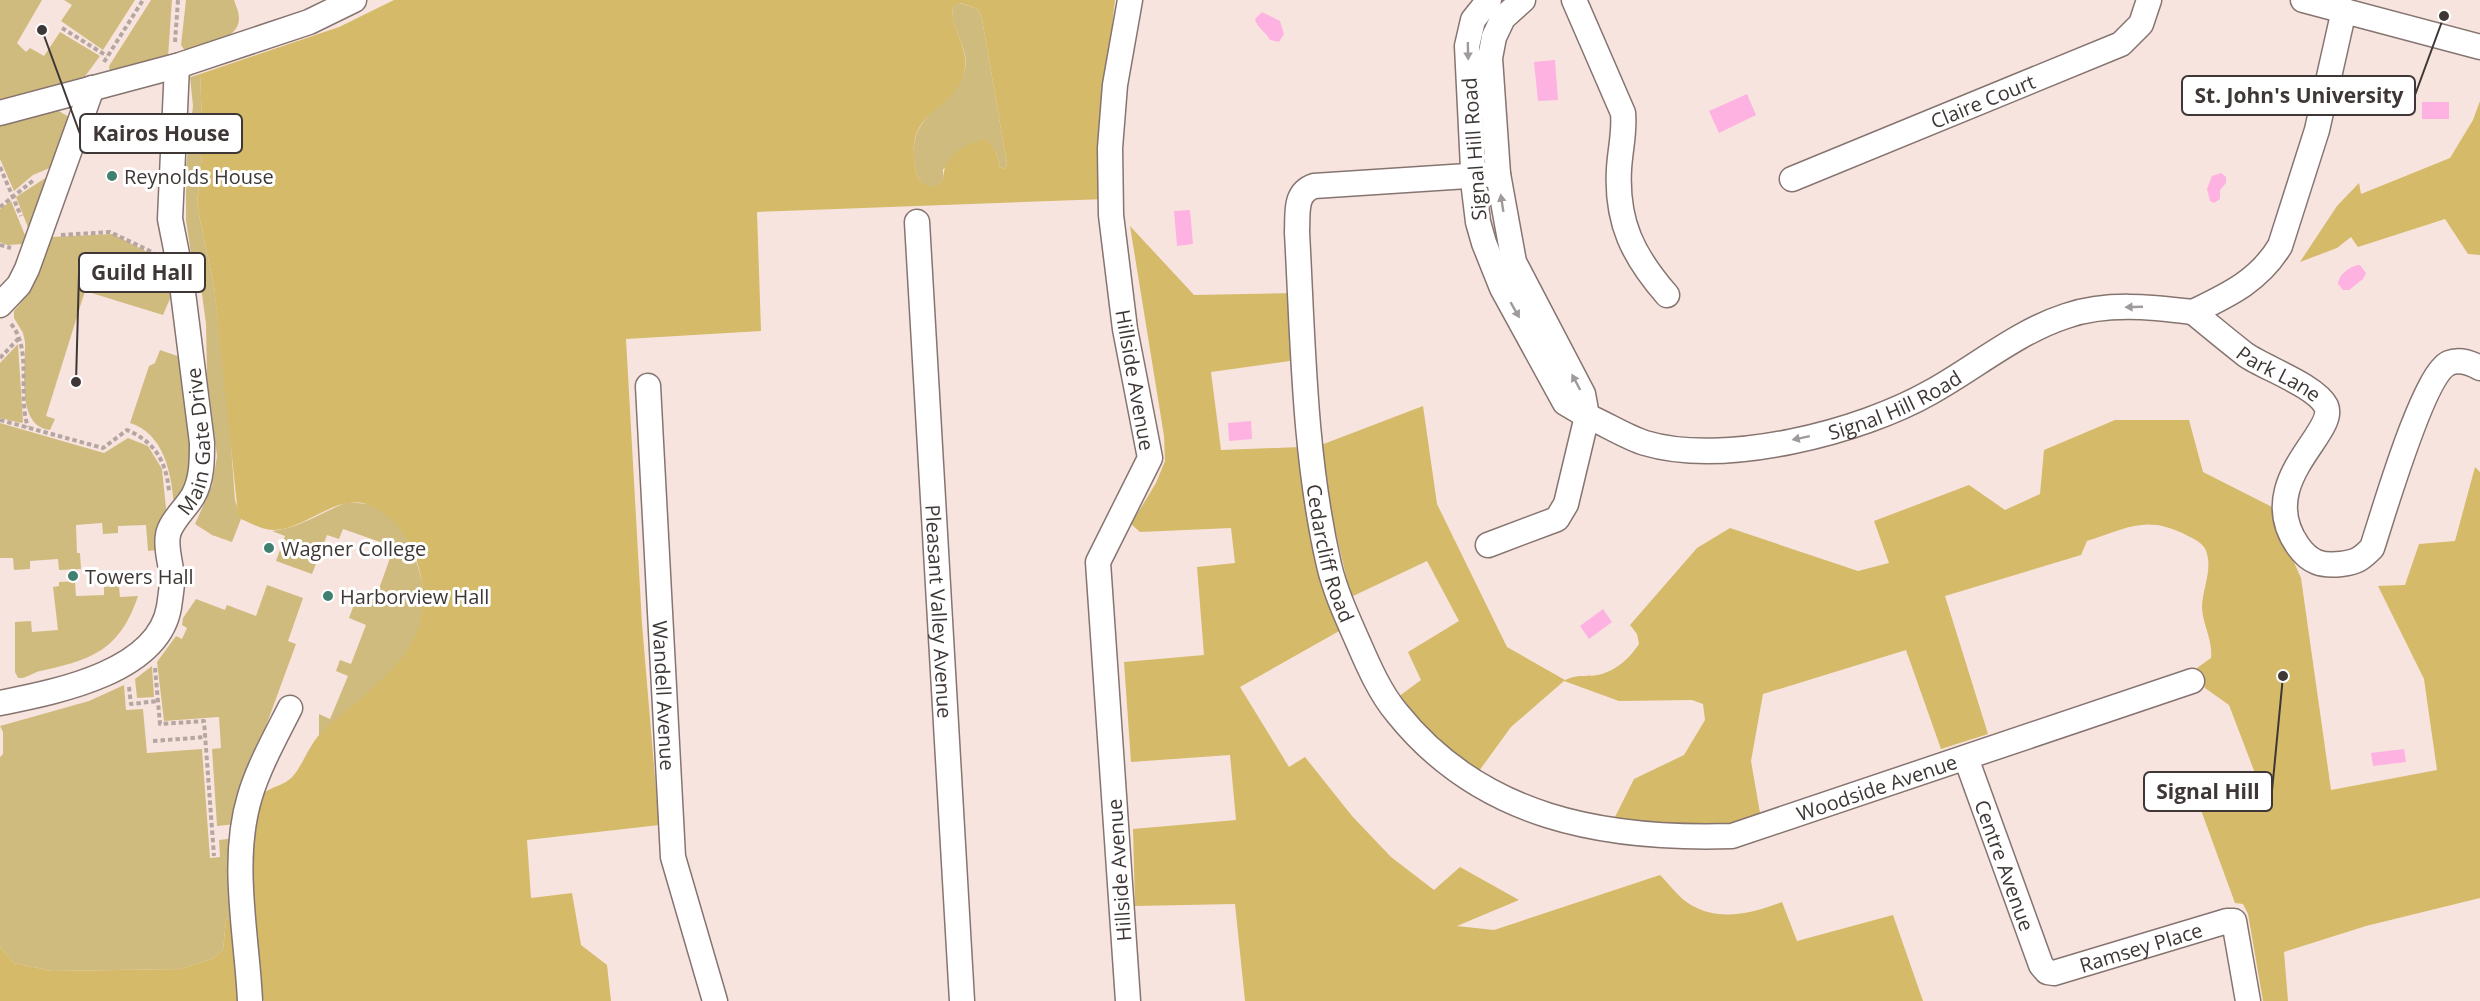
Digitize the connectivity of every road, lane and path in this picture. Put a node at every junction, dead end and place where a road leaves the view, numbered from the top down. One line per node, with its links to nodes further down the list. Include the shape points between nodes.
1 (143, 0): 13 (path)
2 (178, 0): 14 (path)
3 (354, 0): 14 (street, via 309,22)
4 (1130, 0): 58 (street, Hillside Avenue, via 1115,85 1110,148 1111,215 1125,329 1150,458 1098,562)
5 (1489, 0): 20 (street, Signal Hill Road, one-way to 20, via 1468,32)
6 (1523, 0): 19 (street, Signal Hill Road, via 1503,18 1490,58)
7 (1574, 0): 30 (street, via 1623,113 1619,170 1623,223 1644,269)
8 (2149, 0): 22 (street, Claire Court, via 2141,24 2121,44)
9 (2303, 0): 10 (street)
10 (2344, 10): 12 (street); 32 (street, via 2317,130 2280,246 2272,260 2240,290)
11 (62, 28): 13 (path)
12 (2480, 47)
13 (108, 56): 15 (path)
14 (176, 56): 16 (street); 47 (street, Main Gate Drive, via 170,219 202,443 201,471 194,495 168,534 172,580 169,610 155,639 137,656 112,670 73,686)
15 (102, 64)
16 (92, 88): 17 (street); 31 (street, via 27,269 19,285)
17 (0, 113)
18 (0, 167): 23 (path)
19 (1497, 174): 20 (street); 29 (street, Signal Hill Road, one-way to 19, via 1509,241)
20 (1473, 176): 29 (street, Signal Hill Road, via 1478,222); 52 (street, Cedarcliff Road, via 1314,186 1304,189 1299,197 1297,232 1311,464 1330,567 1345,613 1367,663 1396,712 1474,785)
21 (39, 177): 23 (path)
22 (1792, 179)
23 (13, 196): 24 (path); 26 (path)
24 (0, 207)
25 (917, 222): 57 (street, Pleasant Valley Avenue)
26 (26, 226)
27 (53, 235): 28 (path, via 110,232)
28 (160, 256)
29 (1506, 269): 38 (street, Signal Hill Road, via 1583,394)
30 (1667, 295)
31 (0, 305)
32 (2193, 312): 36 (street, Park Lane, via 2248,356 2293,379 2324,402 2327,421 2298,461 2288,487 2285,517 2304,555 2327,565 2358,562 2372,548 2433,380 2448,363 2457,361); 38 (street, Signal Hill Road, one-way to 38, via 2143,306 2067,315 2037,327 1930,393 1878,417 1813,436 1747,449 1684,450 1645,443)
33 (15, 329): 34 (path)
34 (19, 337): 35 (path); 40 (path)
35 (0, 358)
36 (2480, 368)
37 (648, 386): 56 (street, Wandell Avenue, via 673,857)
38 (1587, 416): 42 (street, Signal Hill Road, via 1566,504 1557,519)
39 (0, 420): 40 (path)
40 (28, 428): 41 (path, via 103,448 127,430 139,435 162,461)
41 (170, 502)
42 (1488, 545)
43 (154, 664): 46 (path)
44 (2192, 681): 51 (street, Woodside Avenue)
45 (128, 683): 46 (path, via 130,704)
46 (158, 701): 49 (path, via 160,724 204,721)
47 (0, 704)
48 (290, 708): 55 (street, via 250,796 242,834)
49 (206, 737): 50 (path); 53 (path)
50 (153, 741)
51 (1966, 758): 52 (street, Woodside Avenue, via 1732,836 1646,834); 54 (street, Centre Avenue, via 2041,965)
52 (1555, 819)
53 (214, 856)
54 (2047, 972): 59 (street, Ramsey Place, via 2234,921)
55 (249, 1001)
56 (715, 1001)
57 (962, 1001)
58 (1128, 1001)
59 (2248, 1001)

